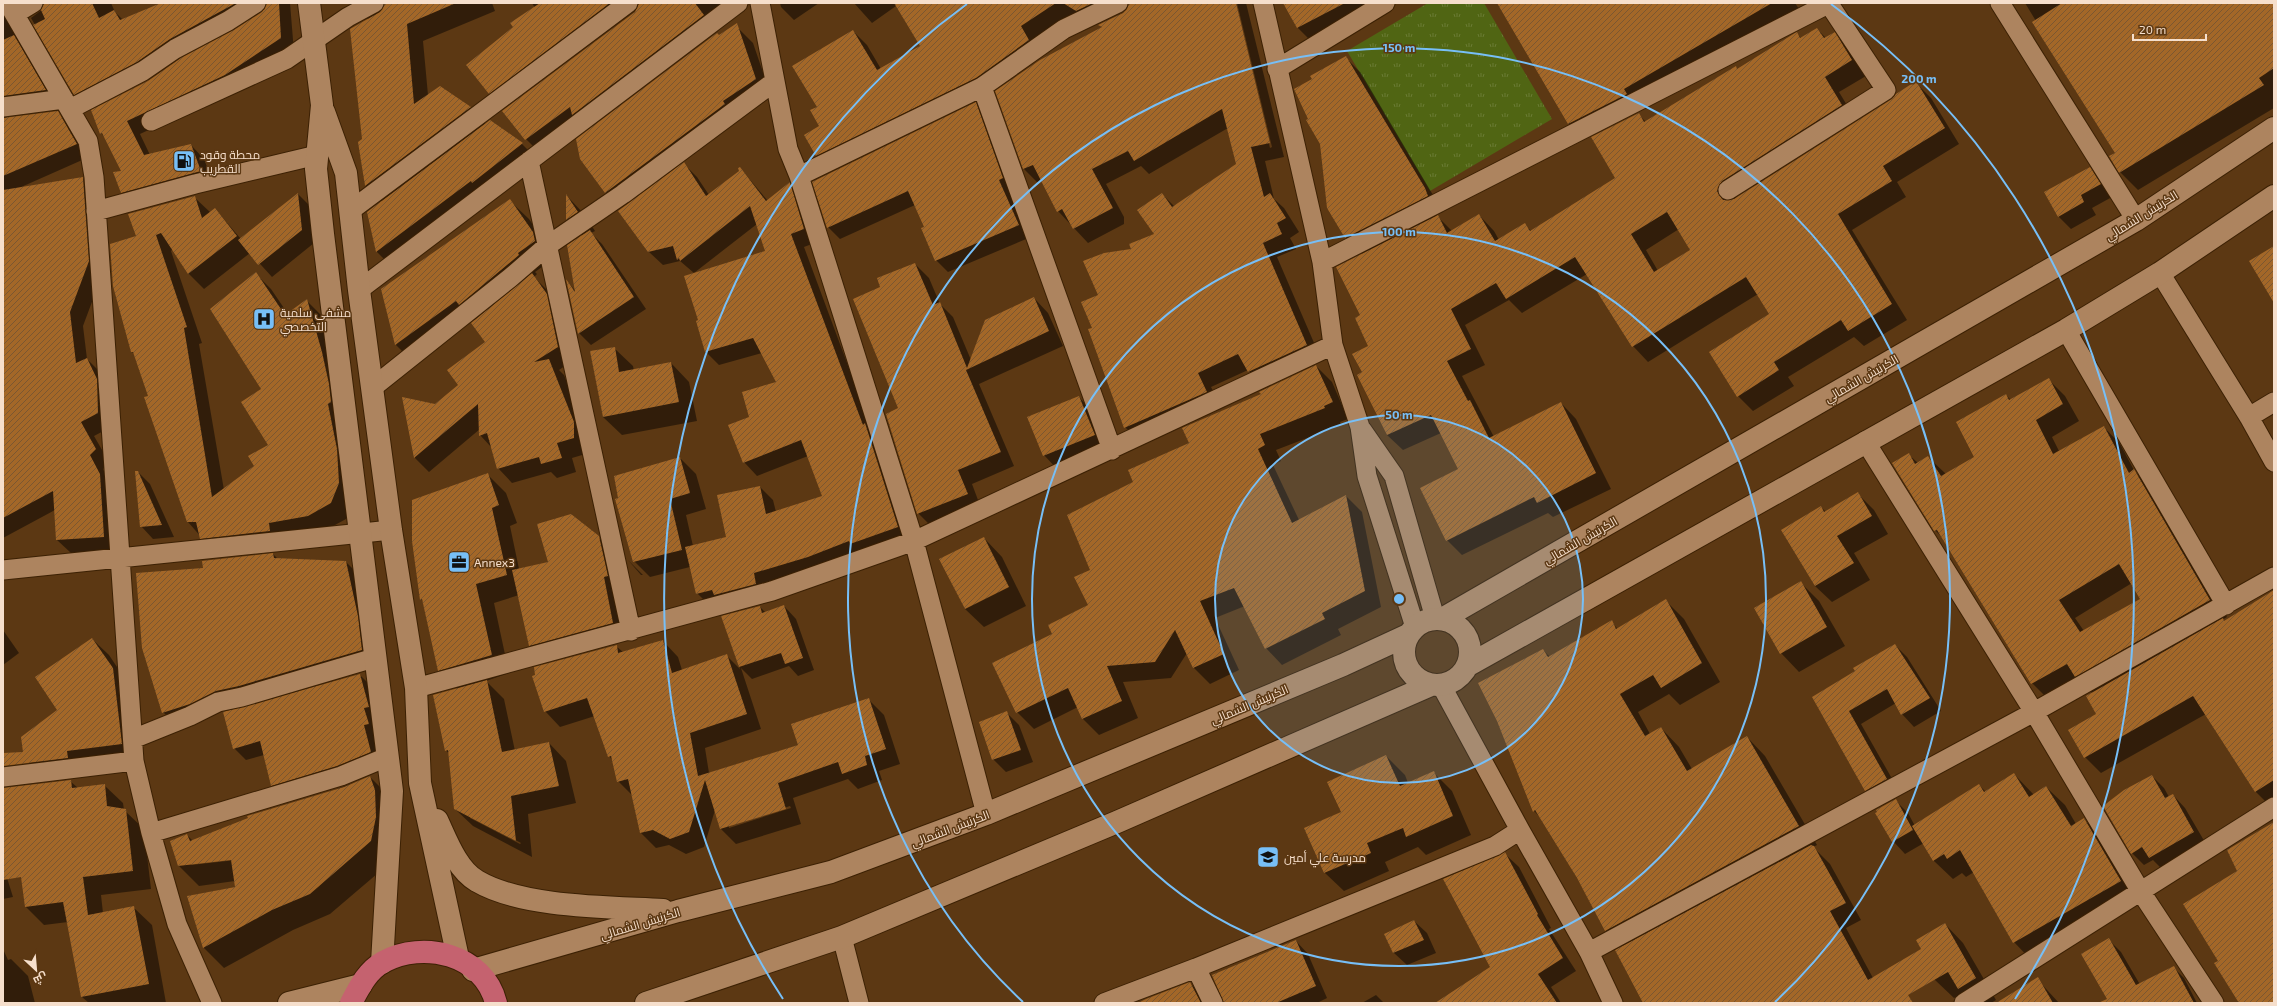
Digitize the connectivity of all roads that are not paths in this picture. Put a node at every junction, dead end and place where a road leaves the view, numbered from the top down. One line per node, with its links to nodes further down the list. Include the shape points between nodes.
1 (32, 3): 13 (street)
2 (256, 3): 18 (street, via 174,49 143,71)
3 (310, 3): 14 (main road)
4 (374, 3): 14 (street, via 348,17)
5 (628, 3): 29 (street)
6 (738, 3): 24 (street)
7 (760, 3): 16 (street)
8 (1118, 3): 17 (street, via 1064,29)
9 (1263, 3): 15 (street)
10 (1385, 3): 15 (street)
11 (1830, 3): 26 (street, via 1886,90); 32 (street)
12 (2000, 3): 30 (street)
13 (12, 9): 18 (street)
14 (314, 41): 19 (main road); 21 (street, via 287,59)
15 (1277, 69): 32 (street)
16 (774, 82): 25 (street, via 788,149); 31 (street, via 623,194)
17 (982, 87): 25 (street); 42 (street)
18 (67, 104): 20 (street); 28 (street, via 88,141)
19 (322, 105): 23 (main road); 29 (main road, via 346,173)
20 (3, 107)
21 (151, 121)
22 (2274, 128): 30 (main road, الكرنيش الشمالي)
23 (317, 155): 28 (street); 45 (main road, via 316,169 323,234)
24 (529, 161): 31 (street); 34 (street)
25 (799, 176): 46 (street)
26 (1728, 190)
27 (2274, 196): 33 (main road)
28 (96, 211): 47 (street)
29 (350, 211): 34 (main road)
30 (2136, 220): 51 (main road, الكرنيش الشمالي)
31 (547, 246): 37 (street); 52 (street)
32 (1322, 262): 36 (street)
33 (2160, 274): 35 (main road); 39 (street)
34 (359, 290): 37 (main road)
35 (2066, 330): 41 (main road); 50 (street)
36 (1333, 345): 40 (street); 42 (street)
37 (372, 388): 44 (main road)
38 (2274, 402): 39 (street)
39 (2249, 417): 43 (street)
40 (1360, 427): 51 (street, via 1394,476); 53 (street, via 1367,476)
41 (1865, 442): 55 (main road); 58 (street)
42 (1112, 450): 46 (street)
43 (2274, 462)
44 (391, 530): 45 (street); 57 (main road)
45 (358, 535): 47 (street); 54 (main road)
46 (914, 541): 52 (street, via 772,591); 65 (street)
47 (120, 558): 48 (street); 59 (street)
48 (7, 572)
49 (2274, 577): 50 (street)
50 (2226, 605): 58 (street)
51 (1439, 619): 53 (main road, via 1424,621); 55 (main road, via 1457,625 1465,632 1470,643)
52 (631, 631): 57 (street)
53 (1411, 631): 56 (main road, via 1404,645 1406,666 1412,674); 65 (main road, الكرنيش الشمالي, via 1343,665)
54 (374, 658): 59 (street, via 218,702); 60 (main road)
55 (1467, 666): 56 (main road, via 1461,675 1451,682)
56 (1436, 685): 66 (street); 70 (main road)
57 (416, 688): 63 (main road)
58 (2034, 712): 68 (street); 71 (street)
59 (133, 739): 61 (street)
60 (387, 757): 67 (street, via 341,776); 72 (main road, via 392,791)
61 (134, 761): 62 (street); 67 (street)
62 (3, 777)
63 (420, 783): 69 (main road, via 455,858 476,881 513,895 570,905); 73 (main road)
64 (2274, 807): 68 (street)
65 (986, 814): 69 (main road, الكرنيش الشمالي, via 831,872)
66 (1520, 830): 71 (street); 74 (street, via 1495,846)
67 (151, 833): 76 (street, via 177,924)
68 (2141, 892): 84 (street); 85 (street)
69 (678, 911): 73 (main road, الكرنيش الشمالي)
70 (842, 937): 79 (main road); 80 (street)
71 (1589, 952): 83 (street)
72 (382, 963): 73 (main road, via 406,952 433,951); 75 (main road)
73 (466, 964): 78 (main road, via 484,980)
74 (1196, 968): 81 (street); 82 (street)
75 (356, 994): 77 (main road)
76 (212, 1003)
77 (289, 1003)
78 (496, 1003)
79 (646, 1003)
80 (859, 1003)
81 (1104, 1003)
82 (1213, 1003)
83 (1613, 1003)
84 (1964, 1003)
85 (2214, 1003)

